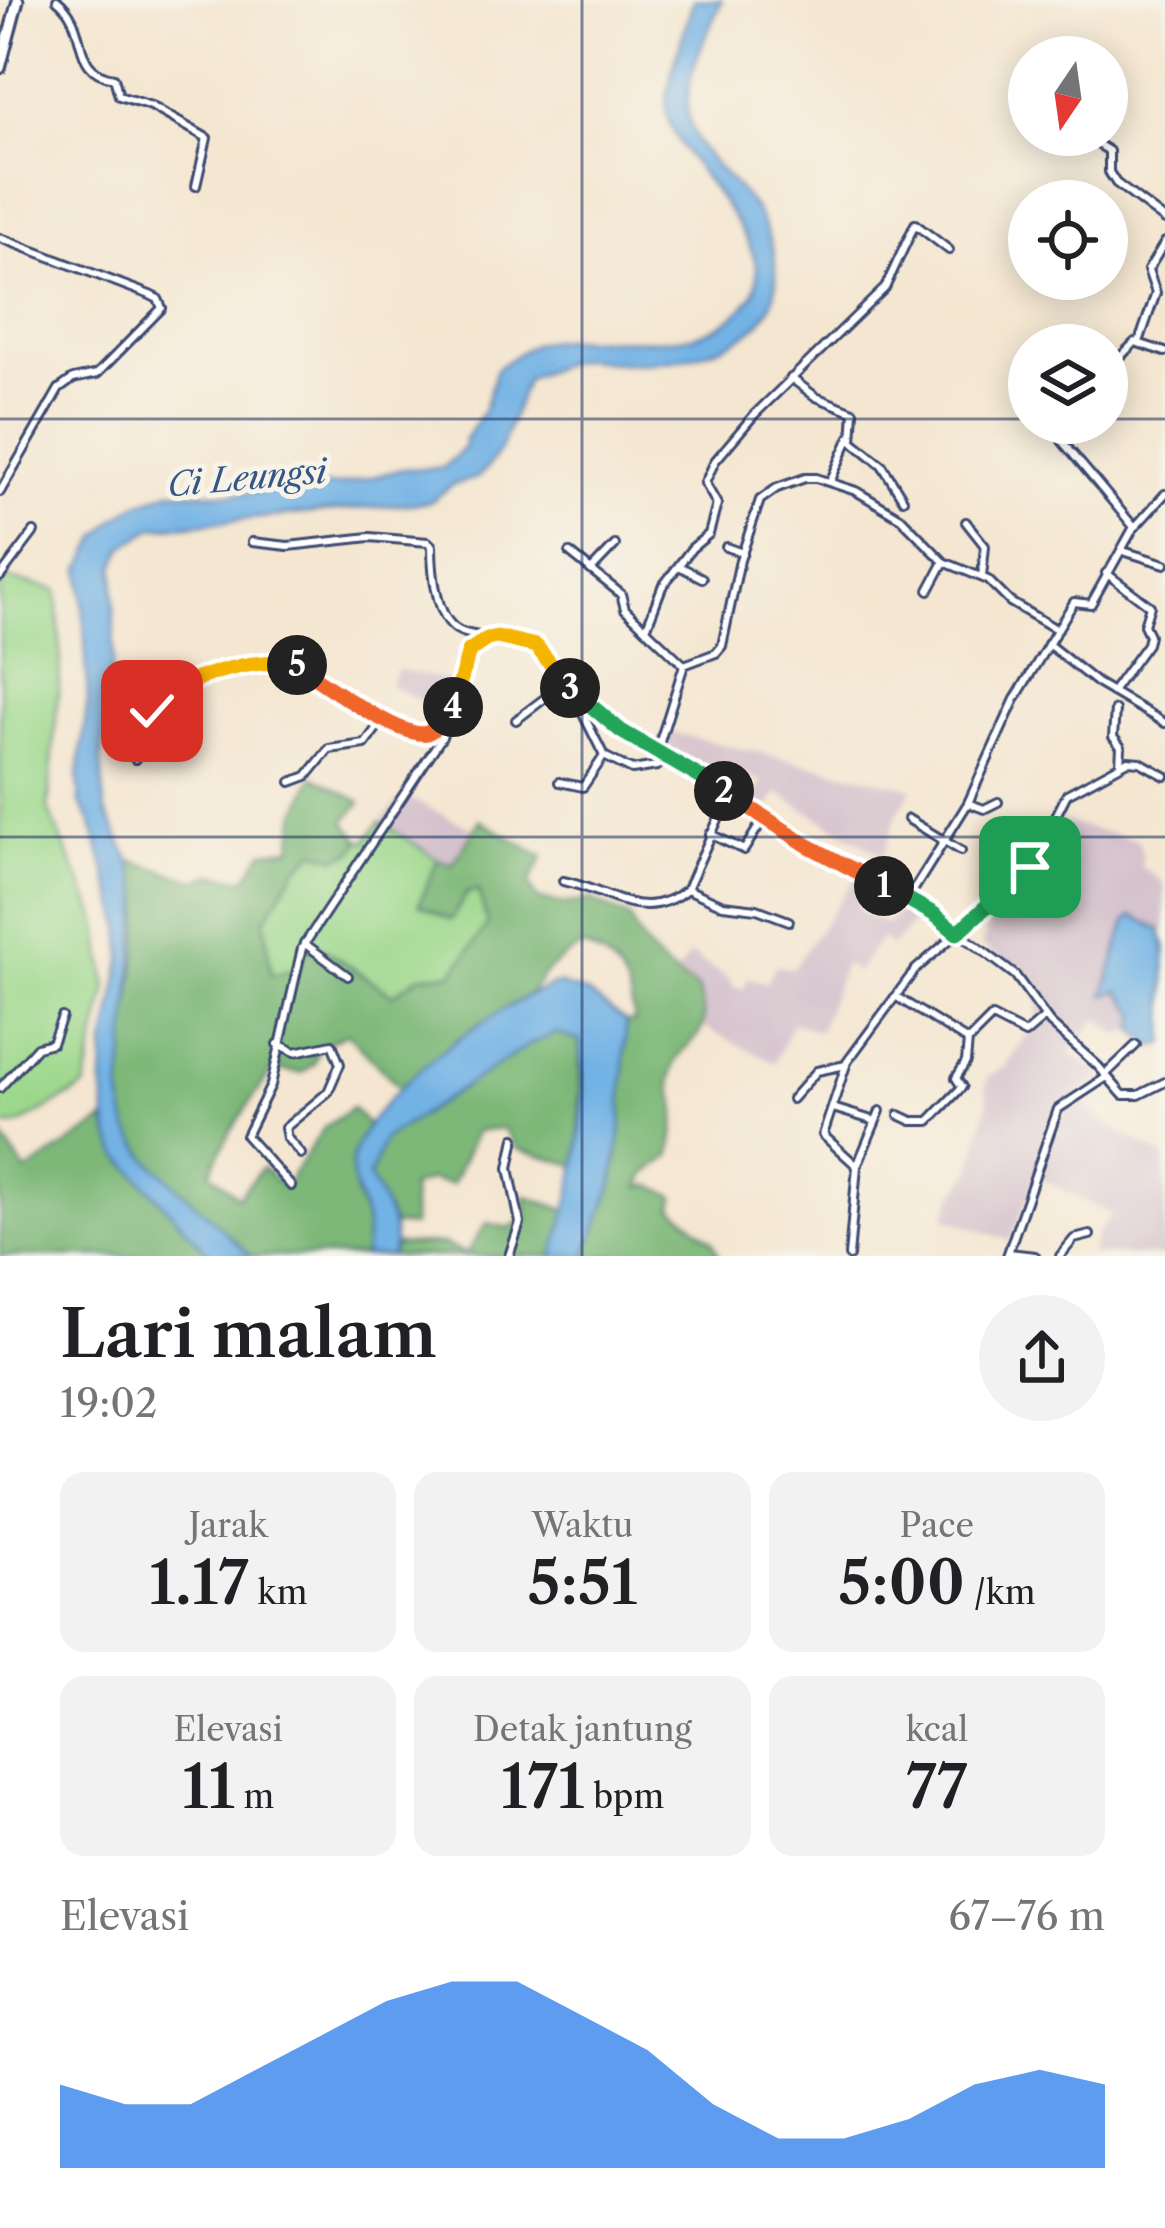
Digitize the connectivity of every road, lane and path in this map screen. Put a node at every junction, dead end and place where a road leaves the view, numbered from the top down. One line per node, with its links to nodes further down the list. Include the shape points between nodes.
1 (18, 0): 3 (main road)
2 (57, 0): 5 (street, via 76,21 88,65 114,78 119,96 207,138)
3 (0, 68)
4 (1109, 156): 6 (street, via 1116,183)
5 (196, 186)
6 (1165, 220)
7 (0, 238): 17 (street, via 150,295 163,308 97,374 59,389)
8 (1165, 242): 10 (street, via 1148,270 1156,293)
9 (949, 250): 13 (street, via 915,224 885,287)
10 (1139, 342): 11 (street); 12 (street)
11 (1128, 345)
12 (1165, 352)
13 (791, 378): 14 (street, via 854,412); 31 (street, via 711,467 705,483 715,518)
14 (850, 437): 16 (street); 19 (street)
15 (1065, 444): 21 (street)
16 (830, 482): 28 (street, via 796,480 763,496); 29 (street, via 901,518)
17 (0, 492)
18 (1165, 494): 21 (street)
19 (903, 499)
20 (966, 522): 35 (street, via 985,546)
21 (1135, 526): 26 (street)
22 (34, 532): 34 (street)
23 (252, 542): 40 (street, via 428,542 432,585 449,622)
24 (615, 545): 32 (street)
25 (726, 547): 28 (street)
26 (1122, 551): 30 (street); 33 (street)
27 (570, 553): 32 (street)
28 (743, 553): 42 (street, via 721,649)
29 (944, 562): 35 (street); 37 (street)
30 (1165, 564)
31 (678, 565): 36 (street); 38 (street)
32 (591, 570): 38 (street)
33 (1106, 573): 39 (street, via 1091,604 1073,602); 44 (street, via 1150,606 1147,644)
34 (0, 577)
35 (982, 577): 39 (street)
36 (702, 578)
37 (929, 590)
38 (646, 629): 42 (street)
39 (1056, 629): 41 (street)
40 (487, 639): 43 (street, via 527,641); 47 (street, via 466,657)
41 (1048, 644): 44 (street); 61 (street)
42 (684, 665): 51 (street)
43 (558, 671): 45 (street); 49 (street, via 549,695)
44 (1112, 692): 50 (street)
45 (574, 694): 51 (street); 52 (street)
46 (1115, 710): 55 (street)
47 (451, 716): 48 (street, via 422,733); 72 (street)
48 (383, 719): 53 (street, via 301,667 257,662 163,696); 57 (street, via 365,744 329,749)
49 (516, 720)
50 (1165, 723)
51 (657, 751): 54 (street)
52 (604, 756): 54 (street, via 632,770); 58 (street, via 583,787)
53 (135, 759)
54 (667, 759): 59 (street)
55 (1120, 764): 56 (street, via 1140,762); 71 (street, via 1067,794 1030,867)
56 (1165, 776)
57 (291, 782)
58 (559, 782)
59 (729, 794): 62 (street); 64 (street)
60 (998, 802): 61 (street)
61 (968, 803): 65 (street)
62 (764, 818): 64 (street, via 744,850); 69 (street)
63 (908, 819): 65 (street)
64 (710, 834): 68 (street)
65 (944, 842): 66 (street); 69 (street)
66 (961, 851)
67 (563, 881): 68 (street, via 631,906)
68 (687, 889): 70 (street)
69 (908, 899): 71 (street)
70 (789, 921)
71 (957, 933): 74 (street); 76 (street, via 1016,975)
72 (304, 944): 73 (street); 78 (street)
73 (348, 976)
74 (895, 996): 77 (street); 80 (street)
75 (62, 1017): 83 (street, via 52,1042 37,1047)
76 (1045, 1017): 77 (street, via 1024,1034 994,1016); 81 (street)
77 (968, 1041): 87 (street, via 956,1078 963,1084 952,1099 928,1121)
78 (278, 1044): 90 (street, via 295,1052 332,1044 340,1064 328,1092 285,1128); 92 (street, via 271,1085 246,1136)
79 (1136, 1045): 81 (street)
80 (846, 1065): 84 (street, via 817,1070); 85 (street)
81 (1106, 1076): 82 (street, via 1128,1096); 94 (street, via 1056,1114)
82 (1165, 1082)
83 (0, 1088)
84 (792, 1099)
85 (833, 1108): 88 (street); 91 (street, via 824,1135)
86 (880, 1111): 88 (street)
87 (899, 1115)
88 (875, 1121): 91 (street)
89 (515, 1138): 95 (street, via 509,1168 520,1223)
90 (301, 1154)
91 (857, 1166): 96 (street)
92 (291, 1186)
93 (1090, 1235): 98 (street)
94 (1007, 1254): 97 (street)
95 (509, 1256)
96 (849, 1256)
97 (1036, 1256)
98 (1060, 1256)

